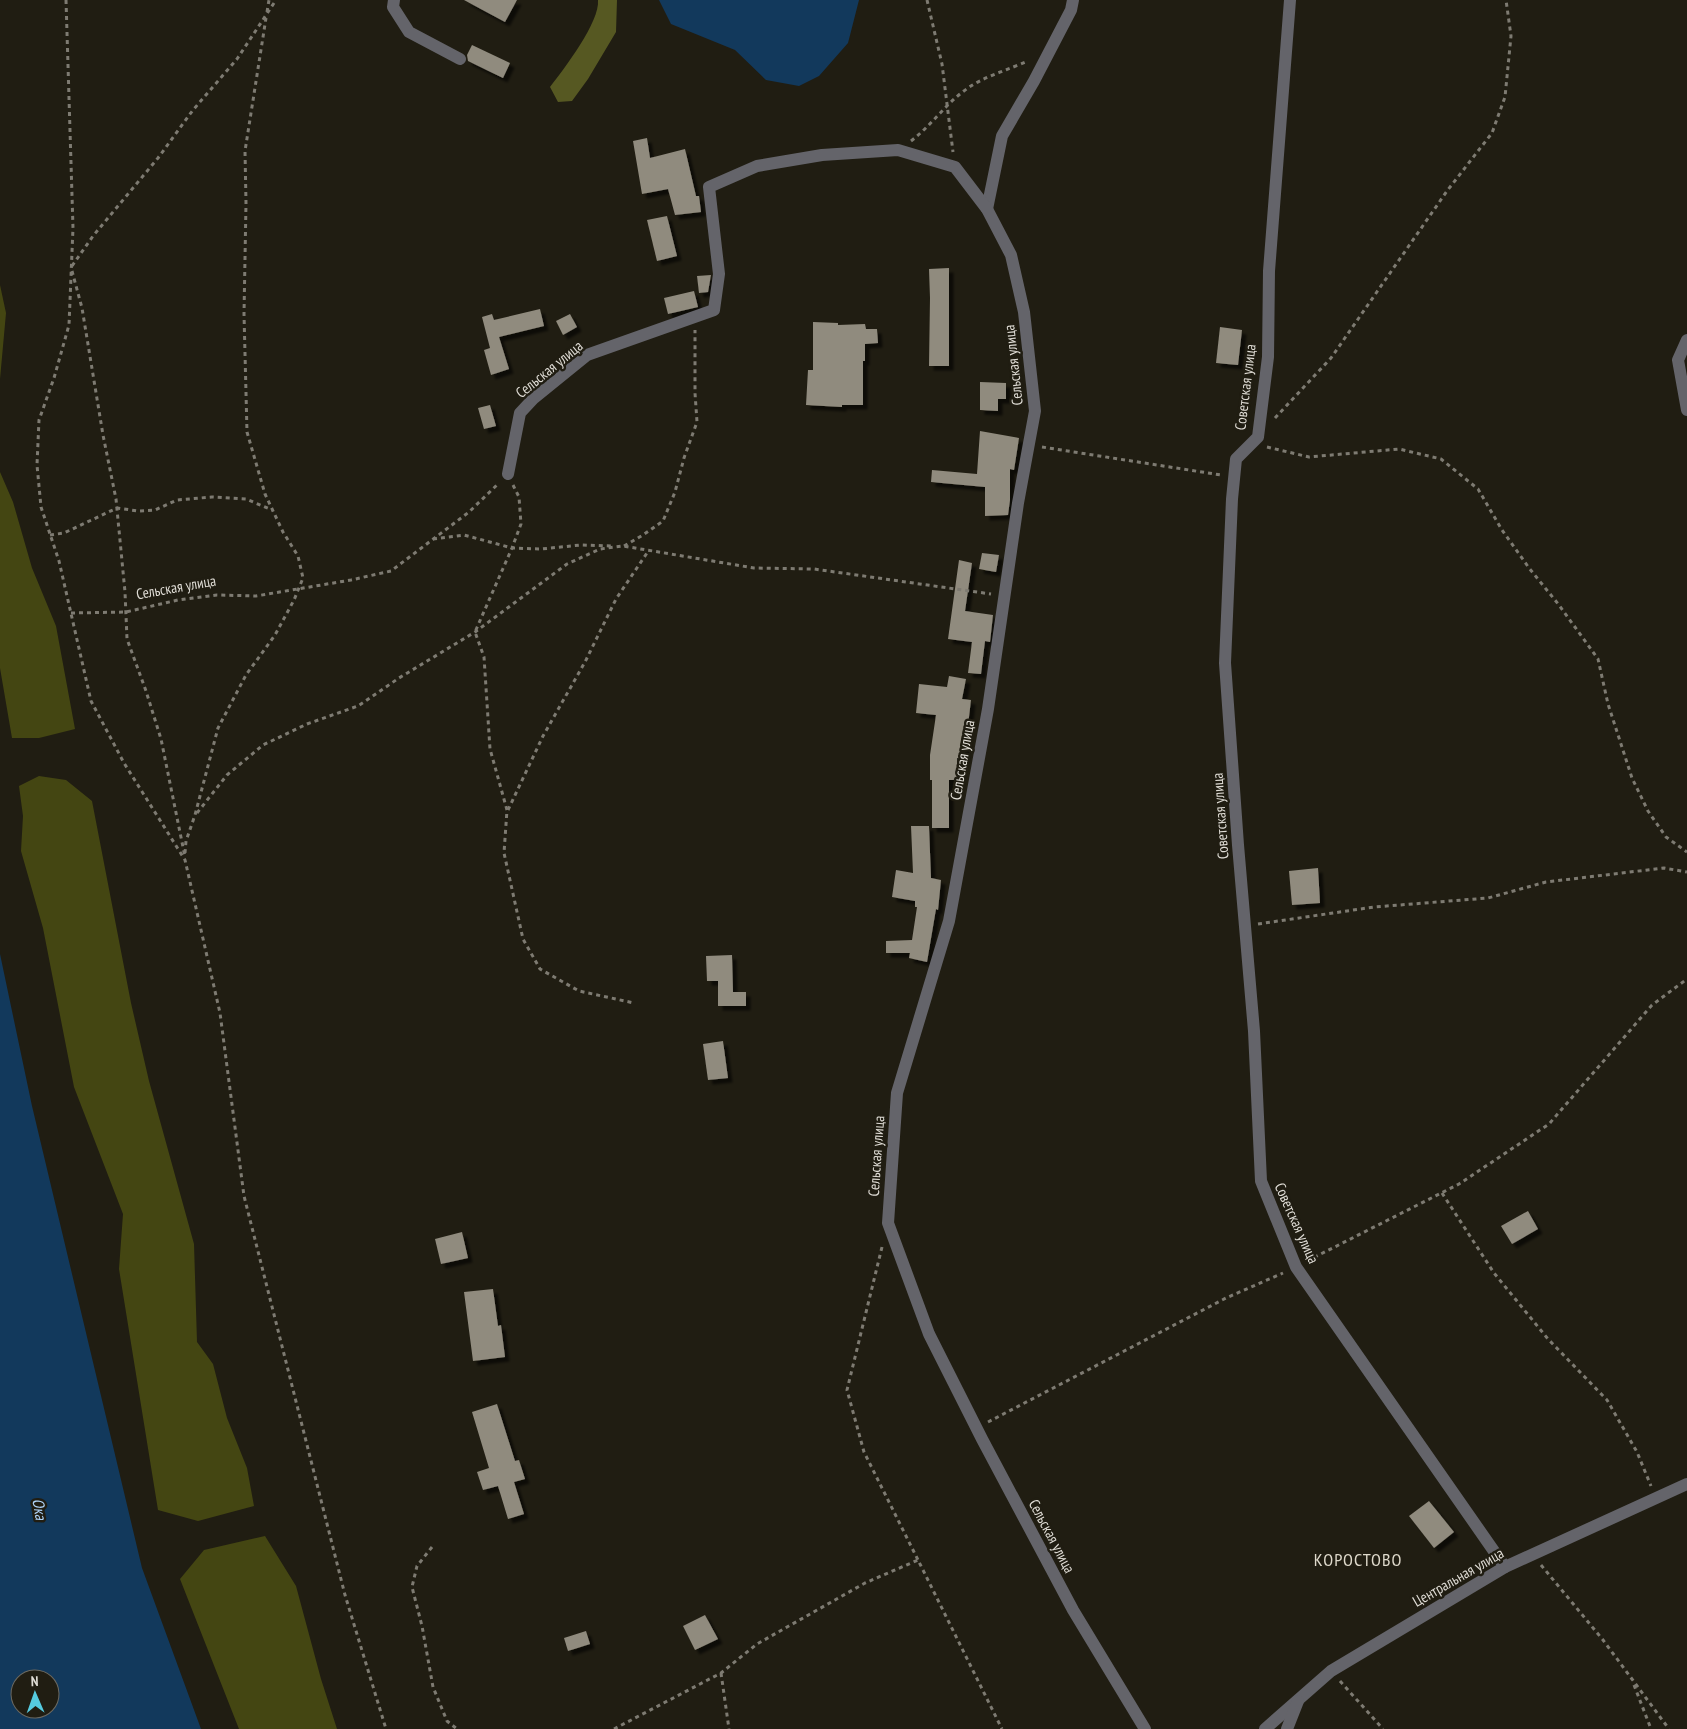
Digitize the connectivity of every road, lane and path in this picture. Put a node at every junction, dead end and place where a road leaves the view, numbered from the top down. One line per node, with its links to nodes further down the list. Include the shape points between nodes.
1 (66, 0): 16 (path, via 73,228)
2 (269, 0): 9 (path)
3 (276, 0): 9 (path)
4 (394, 0): 11 (street, via 393,7 409,32)
5 (927, 0): 12 (path)
6 (1073, 0): 10 (street)
7 (1290, 0): 20 (street, Советская улица, via 1268,271 1268,357)
8 (1506, 0): 20 (path, via 1511,36 1505,97 1492,133 1447,191 1331,358)
9 (267, 15): 16 (path, via 237,59 92,236); 25 (path, via 245,151 244,314 247,432 265,494)
10 (1049, 52): 12 (path, via 969,87); 15 (street, via 1002,136)
11 (460, 59)
12 (948, 105): 13 (path, via 926,130); 14 (path)
13 (898, 150): 14 (street, Сельская улица); 17 (street, Сельская улица, via 822,155 757,166 709,187 720,274 714,310)
14 (955, 167): 15 (street, Сельская улица)
15 (986, 209): 21 (street, Сельская улица, via 1011,255 1024,312 1035,411)
16 (71, 267): 24 (path, via 82,308); 26 (path, via 69,326 39,420 39,482)
17 (696, 316): 22 (street, Сельская улица, via 587,355 534,398 520,413); 28 (path, via 697,422 675,492 663,521)
18 (1687, 340): 19 (street, via 1678,360)
19 (1687, 410)
20 (1259, 443): 23 (street, Советская улица, via 1236,458); 38 (path, via 1309,457 1398,449 1441,459 1478,488 1502,530 1598,659 1608,704 1632,778 1648,811 1666,837)
21 (1029, 445): 23 (path); 32 (street, Сельская улица)
22 (508, 474): 27 (path, Сельская улица, via 469,512); 29 (path, via 519,497 521,515)
23 (1234, 478): 41 (street, Советская улица, via 1226,663)
24 (117, 508): 25 (path, via 155,510 177,500 212,497 246,499); 26 (path, via 64,533); 33 (path)
25 (273, 510): 31 (path, via 298,556 303,578)
26 (50, 534): 34 (path)
27 (433, 539): 29 (path, via 464,535); 31 (path, Сельская улица, via 391,571)
28 (623, 546): 29 (path); 30 (path); 35 (path, via 600,549 567,564)
29 (512, 548): 35 (path)
30 (649, 550): 32 (path, via 754,568 814,569); 36 (path, via 616,598)
31 (299, 588): 33 (path, Сельская улица, via 256,596 217,595 178,600); 37 (path, via 275,635 246,675 218,728)
32 (1004, 596): 45 (street, Сельская улица, via 988,708 949,921 897,1092)
33 (126, 612): 34 (path, Сельская улица); 39 (path, via 127,639 161,739)
34 (71, 614): 39 (path, via 91,701 124,763)
35 (475, 632): 36 (path, via 484,657 490,749); 37 (path, via 358,706 307,724 263,745 227,775)
36 (508, 810): 43 (path, via 504,853 523,939 540,969 579,991)
37 (195, 815): 39 (path, via 186,841)
38 (1687, 852)
39 (185, 860): 58 (path, via 220,1013 244,1196 345,1595)
40 (1687, 872): 41 (path, via 1664,868 1546,882 1488,898 1374,907)
41 (1245, 926): 46 (street, Советская улица, via 1261,1181)
42 (1687, 980): 44 (path, via 1652,1005 1549,1124)
43 (634, 1003)
44 (1442, 1193): 46 (path); 49 (path, via 1494,1273 1548,1339 1608,1400 1637,1452)
45 (888, 1223): 47 (street, Сельская улица, via 929,1334); 52 (path, via 847,1390 864,1452)
46 (1296, 1267): 47 (path, via 1226,1298); 53 (street, Советская улица)
47 (977, 1428): 63 (street, Сельская улица, via 1073,1610)
48 (1687, 1484): 49 (street, Центральная улица)
49 (1656, 1498): 51 (street, Центральная улица)
50 (432, 1547): 59 (path, via 417,1566 412,1587 433,1687 447,1721)
51 (1532, 1555): 53 (street, Центральная улица); 56 (path)
52 (918, 1560): 55 (path, via 865,1583 756,1644); 62 (path)
53 (1505, 1568): 54 (street, Центральная улица)
54 (1331, 1671): 57 (street, Центральная улица); 66 (path)
55 (721, 1673): 60 (path); 61 (path)
56 (1632, 1680): 67 (path); 68 (path)
57 (1299, 1699): 64 (street, Центральная улица); 65 (street)
58 (386, 1729)
59 (457, 1729)
60 (614, 1729)
61 (730, 1729)
62 (1002, 1729)
63 (1145, 1729)
64 (1265, 1729)
65 (1287, 1729)
66 (1383, 1729)
67 (1650, 1729)
68 (1669, 1729)

